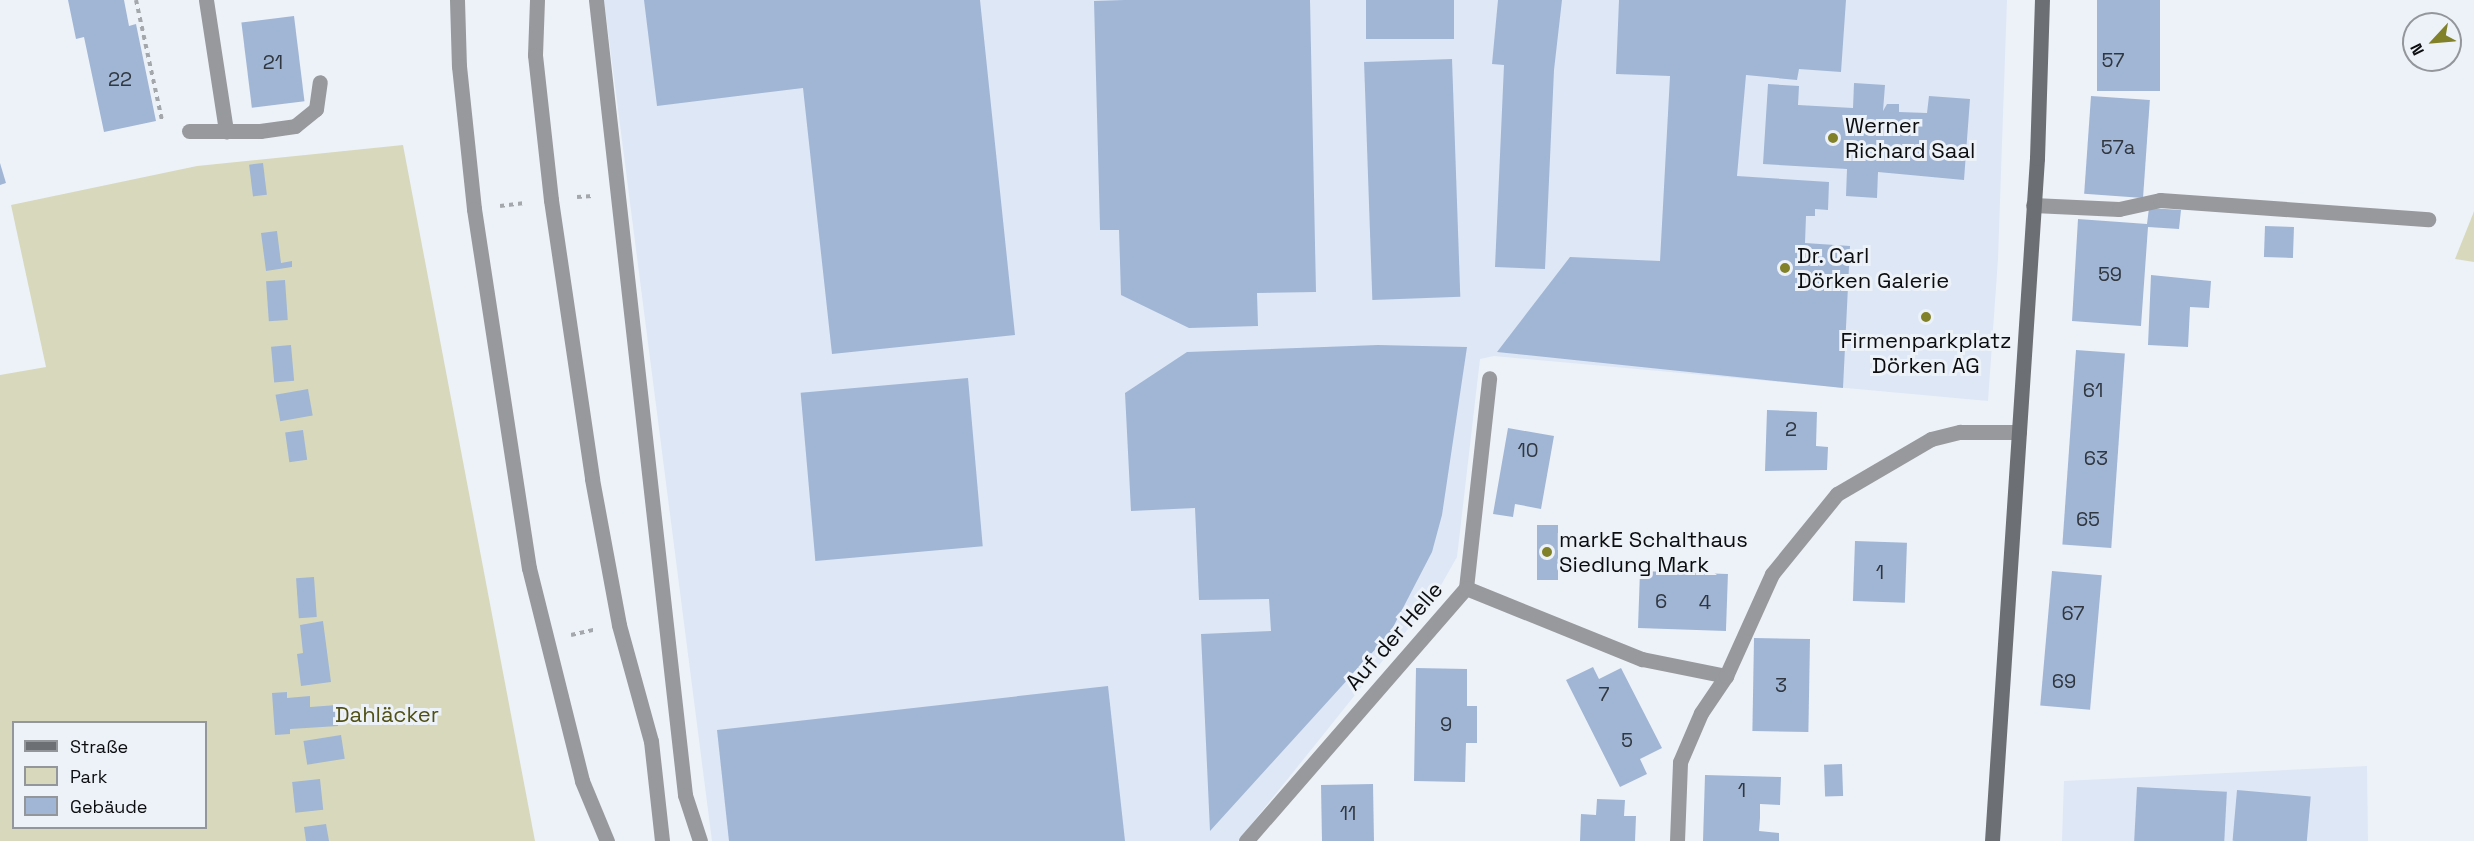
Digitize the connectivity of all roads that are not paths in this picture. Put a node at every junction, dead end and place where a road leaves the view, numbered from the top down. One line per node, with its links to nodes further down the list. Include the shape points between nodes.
1 (206, 0): 8 (street)
2 (457, 0): 15 (street, via 474,209 529,568 582,781)
3 (537, 0): 16 (street, via 535,55 551,201 592,479 620,625 651,741)
4 (596, 0): 17 (street, via 685,795)
5 (2042, 0): 9 (main road)
6 (320, 82): 8 (street, via 316,110 295,126)
7 (189, 131): 8 (street)
8 (226, 131)
9 (2033, 205): 10 (street, via 2119,209 2160,200); 12 (main road)
10 (2428, 219)
11 (1490, 378): 13 (street)
12 (2019, 432): 14 (street, via 1960,432 1931,439 1837,494 1772,574); 20 (main road)
13 (1466, 588): 14 (street, Auf der Helle, via 1642,659); 18 (street, Auf der Helle)
14 (1726, 676): 19 (street, via 1701,712 1680,762)
15 (607, 841)
16 (662, 841)
17 (700, 841)
18 (1246, 841)
19 (1677, 841)
20 (1992, 841)

